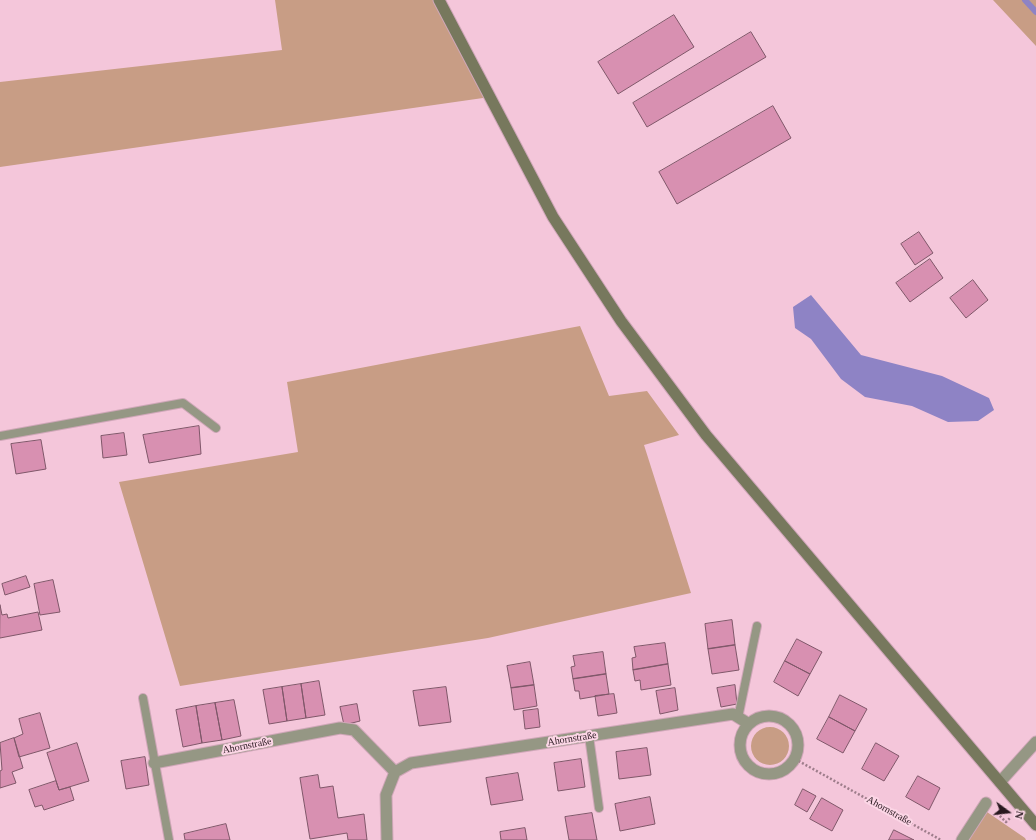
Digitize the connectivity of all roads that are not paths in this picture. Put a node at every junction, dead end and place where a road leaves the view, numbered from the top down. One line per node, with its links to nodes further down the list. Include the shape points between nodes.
1 (439, 0): 12 (main road, via 553,217 622,321 706,435)
2 (216, 428): 3 (lane, via 183,403)
3 (0, 436)
4 (756, 626): 6 (lane)
5 (143, 698): 10 (lane)
6 (738, 718): 7 (street, Ahornstraße); 8 (street, Ahornstraße, via 733,714)
7 (749, 724): 7 (street, via 763,716 780,718 793,728 798,743 795,760 785,770 772,774 758,772 752,768 741,751 742,737)
8 (589, 736): 11 (street, Ahornstraße, via 411,763); 14 (lane)
9 (1036, 742): 12 (street)
10 (154, 763): 11 (street, Ahornstraße, via 340,728 354,730); 16 (lane)
11 (394, 772): 17 (street, via 386,795)
12 (1000, 782): 15 (main road)
13 (986, 803): 18 (street)
14 (599, 808)
15 (1036, 825)
16 (169, 840)
17 (387, 840)
18 (962, 840)

